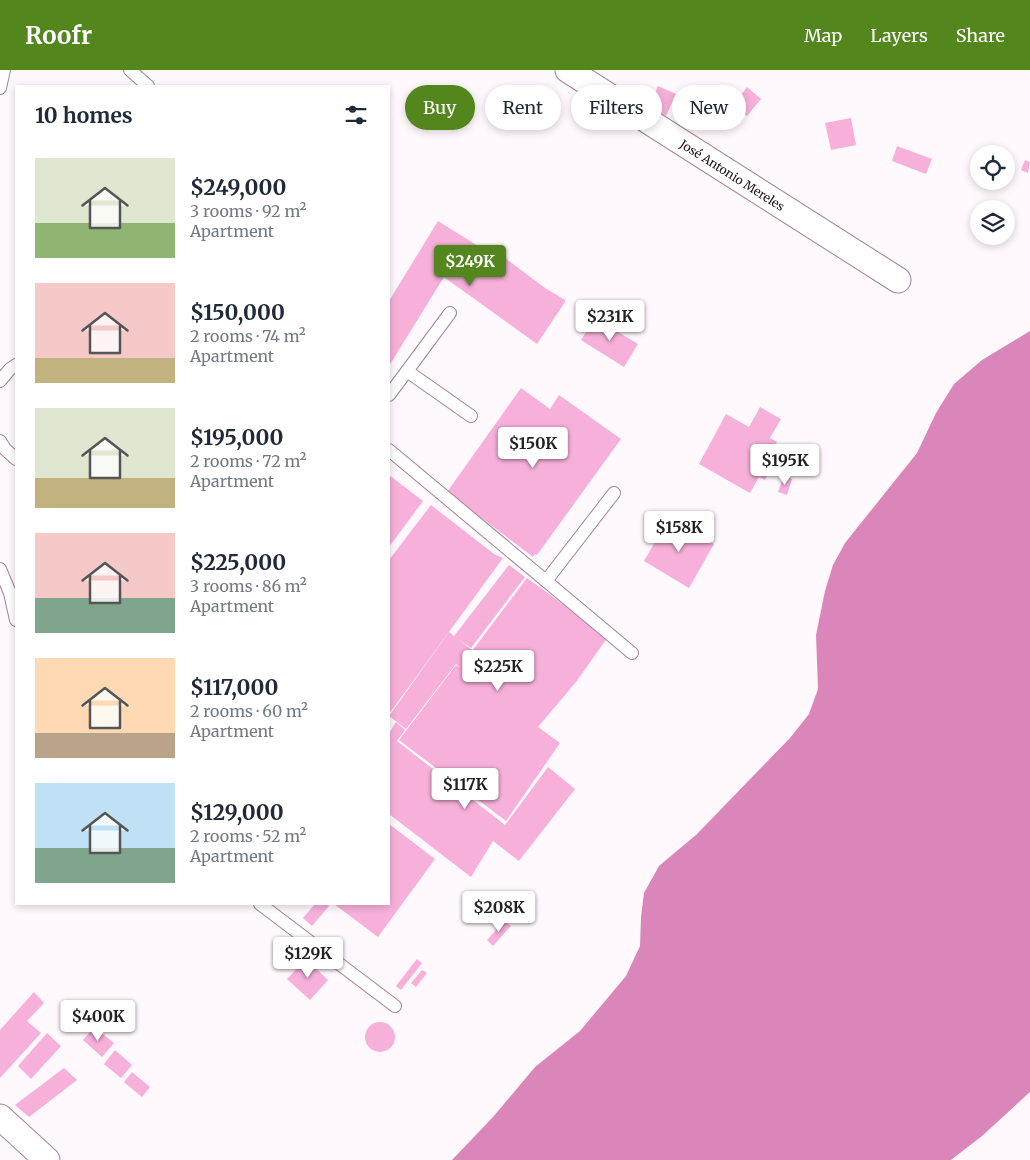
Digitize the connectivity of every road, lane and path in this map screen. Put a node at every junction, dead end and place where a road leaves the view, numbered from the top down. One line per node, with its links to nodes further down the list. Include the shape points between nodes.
1 (4, 70): 5 (lane)
2 (130, 70): 4 (lane)
3 (568, 70): 6 (street, José Antonio Mereles)
4 (147, 85)
5 (0, 88)
6 (898, 280)
7 (450, 313): 9 (lane)
8 (15, 366): 10 (lane)
9 (407, 371): 11 (lane); 12 (lane)
10 (0, 381)
11 (390, 394)
12 (471, 416)
13 (0, 441): 15 (lane)
14 (390, 451): 18 (lane)
15 (15, 458)
16 (614, 493): 18 (lane)
17 (0, 569): 20 (lane)
18 (546, 581): 22 (lane)
19 (0, 582): 20 (lane)
20 (12, 596): 21 (lane)
21 (15, 614)
22 (632, 653)
23 (261, 905): 24 (lane)
24 (395, 1006)
25 (0, 1117): 26 (street)
26 (46, 1160)

